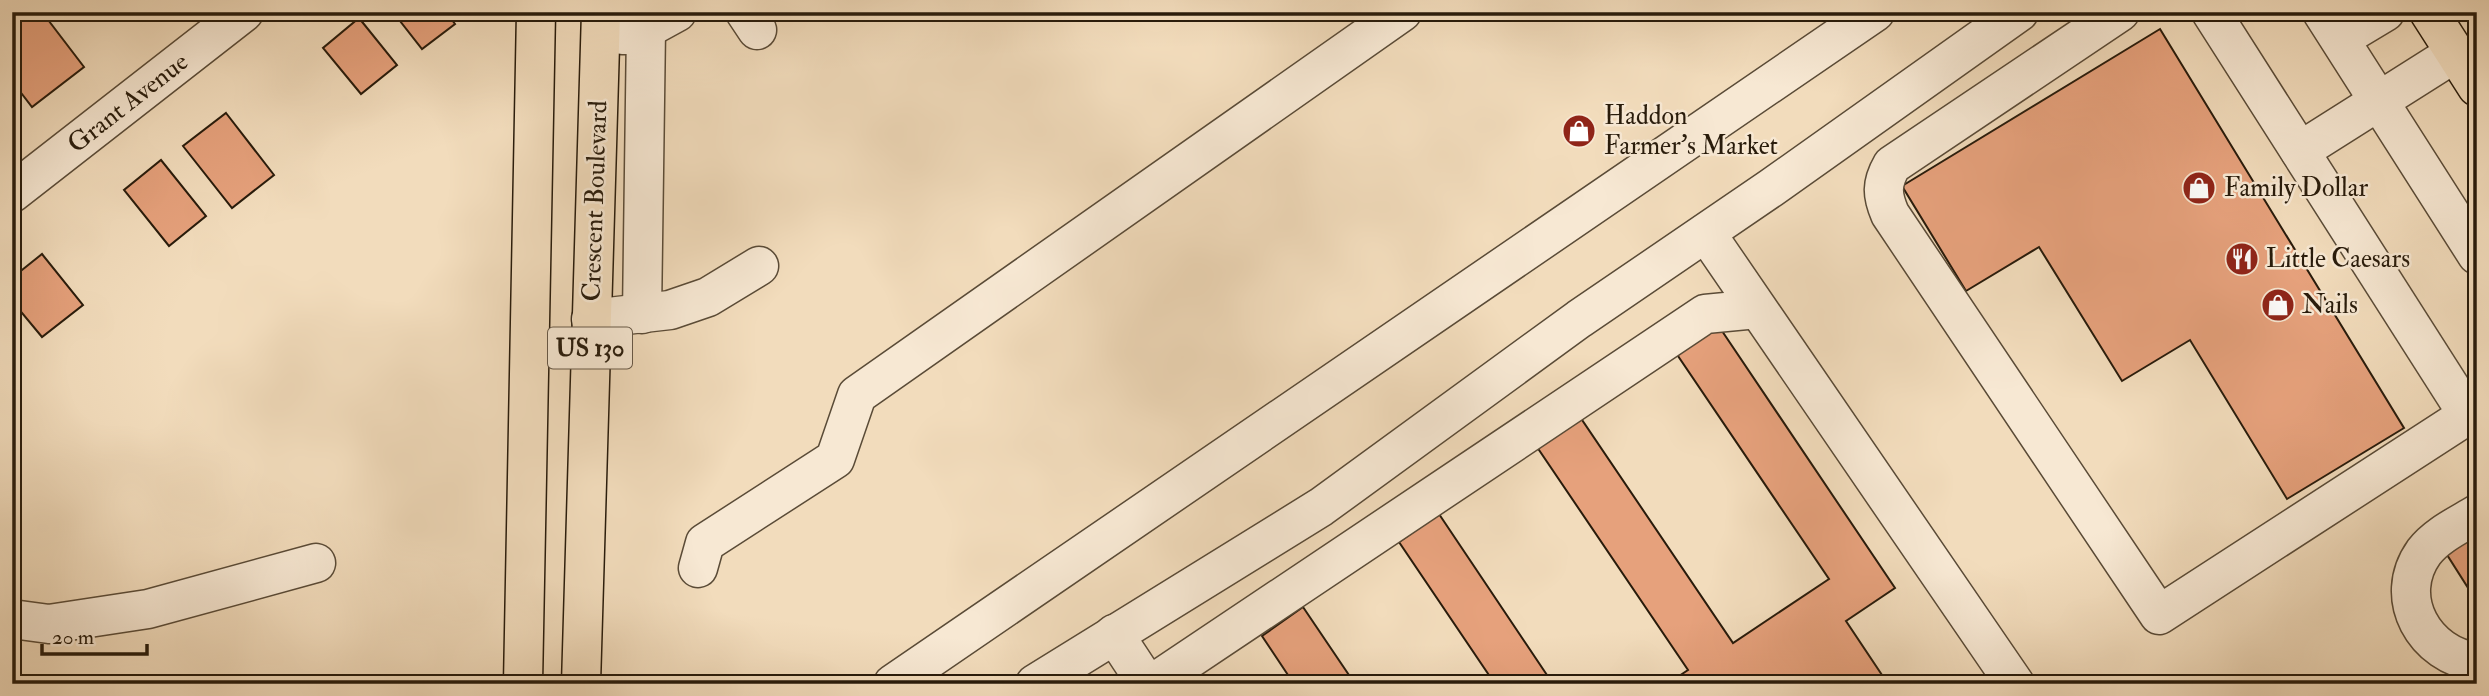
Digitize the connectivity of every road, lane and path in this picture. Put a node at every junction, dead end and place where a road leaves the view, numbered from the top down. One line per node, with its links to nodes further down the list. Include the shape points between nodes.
1 (244, 12): 17 (street, Grant Avenue)
2 (536, 12): 32 (main road, US 130)
3 (1402, 12): 27 (street, via 857,395 835,459 705,543)
4 (1875, 12): 34 (street)
5 (2019, 12): 18 (street)
6 (2120, 12): 24 (street, via 1892,165 1882,195 1890,215 2159,615)
7 (2211, 12): 16 (street)
8 (2385, 12): 12 (street)
9 (2429, 12): 13 (main road)
10 (661, 21): 11 (street, via 635,36); 22 (street)
11 (601, 24): 23 (main road, Crescent Boulevard / US 130)
12 (2331, 26): 15 (street)
13 (2455, 53): 14 (main road); 15 (street)
14 (2477, 87)
15 (2379, 102): 16 (street); 19 (street)
16 (2300, 151): 24 (street)
17 (12, 193)
18 (1706, 233): 21 (street); 29 (street, via 1579,319 1321,507)
19 (2477, 255)
20 (760, 266): 22 (street, via 708,297)
21 (1757, 309): 35 (street, via 1705,314); 36 (street)
22 (642, 314): 23 (street)
23 (591, 319): 33 (main road, Crescent Boulevard / US 130)
24 (2472, 412)
25 (2477, 514): 30 (street, via 2435,540 2423,553 2411,593 2415,616 2431,641 2451,655)
26 (316, 563): 28 (street, via 148,610 50,624)
27 (698, 568)
28 (12, 619)
29 (1114, 634): 31 (street); 35 (street)
30 (2477, 662)
31 (1040, 682)
32 (523, 684)
33 (581, 684)
34 (893, 684)
35 (1150, 684)
36 (2015, 684)

